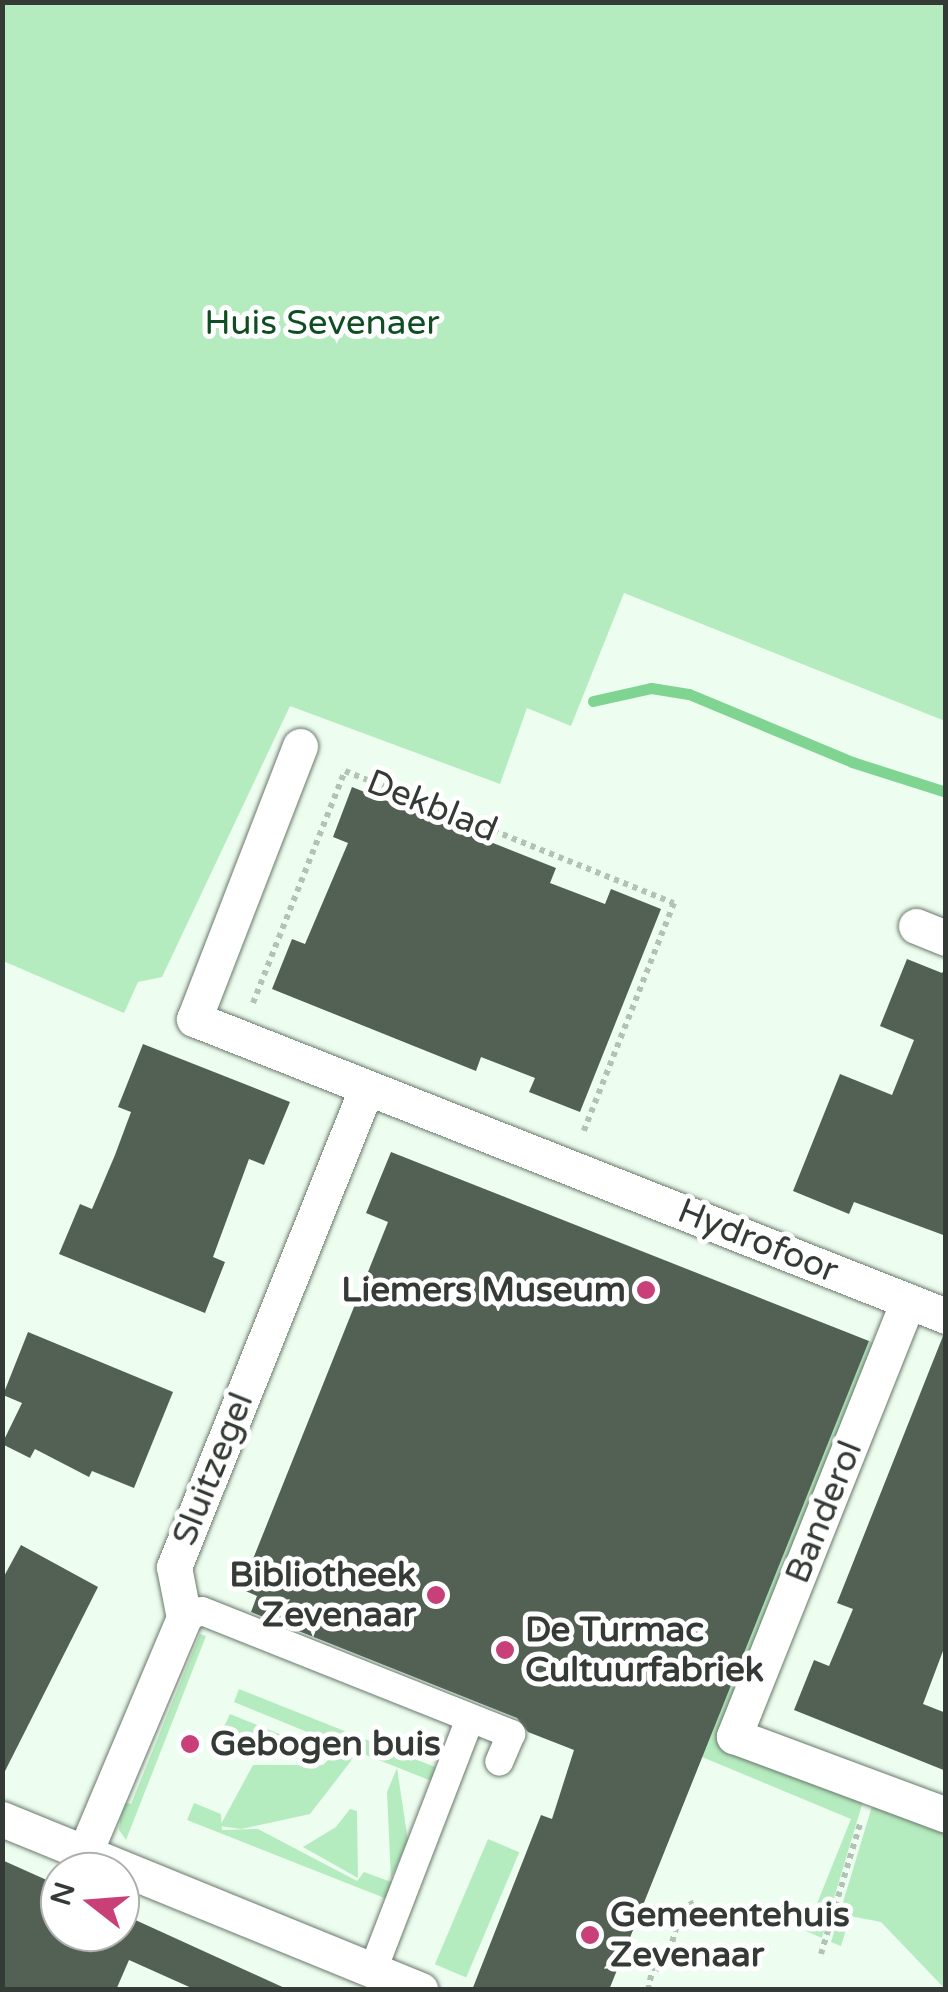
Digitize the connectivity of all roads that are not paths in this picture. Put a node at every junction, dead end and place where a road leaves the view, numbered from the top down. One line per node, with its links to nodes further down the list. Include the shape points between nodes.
1 (300, 746): 2 (street, Hydrofoor, via 194,1019)
2 (368, 1087): 3 (street, Hydrofoor); 5 (street, Sluitzegel, via 174,1567)
3 (908, 1301): 4 (street, Hydrofoor); 8 (street, Banderol, via 734,1736)
4 (946, 1316)
5 (184, 1618): 6 (street, via 202,1611); 10 (street)
6 (470, 1718): 7 (street, via 511,1734); 12 (street)
7 (500, 1762)
8 (946, 1815)
9 (2, 1819): 10 (street)
10 (85, 1852)
11 (140, 1875): 12 (street)
12 (373, 1970): 13 (street)
13 (420, 1990)

